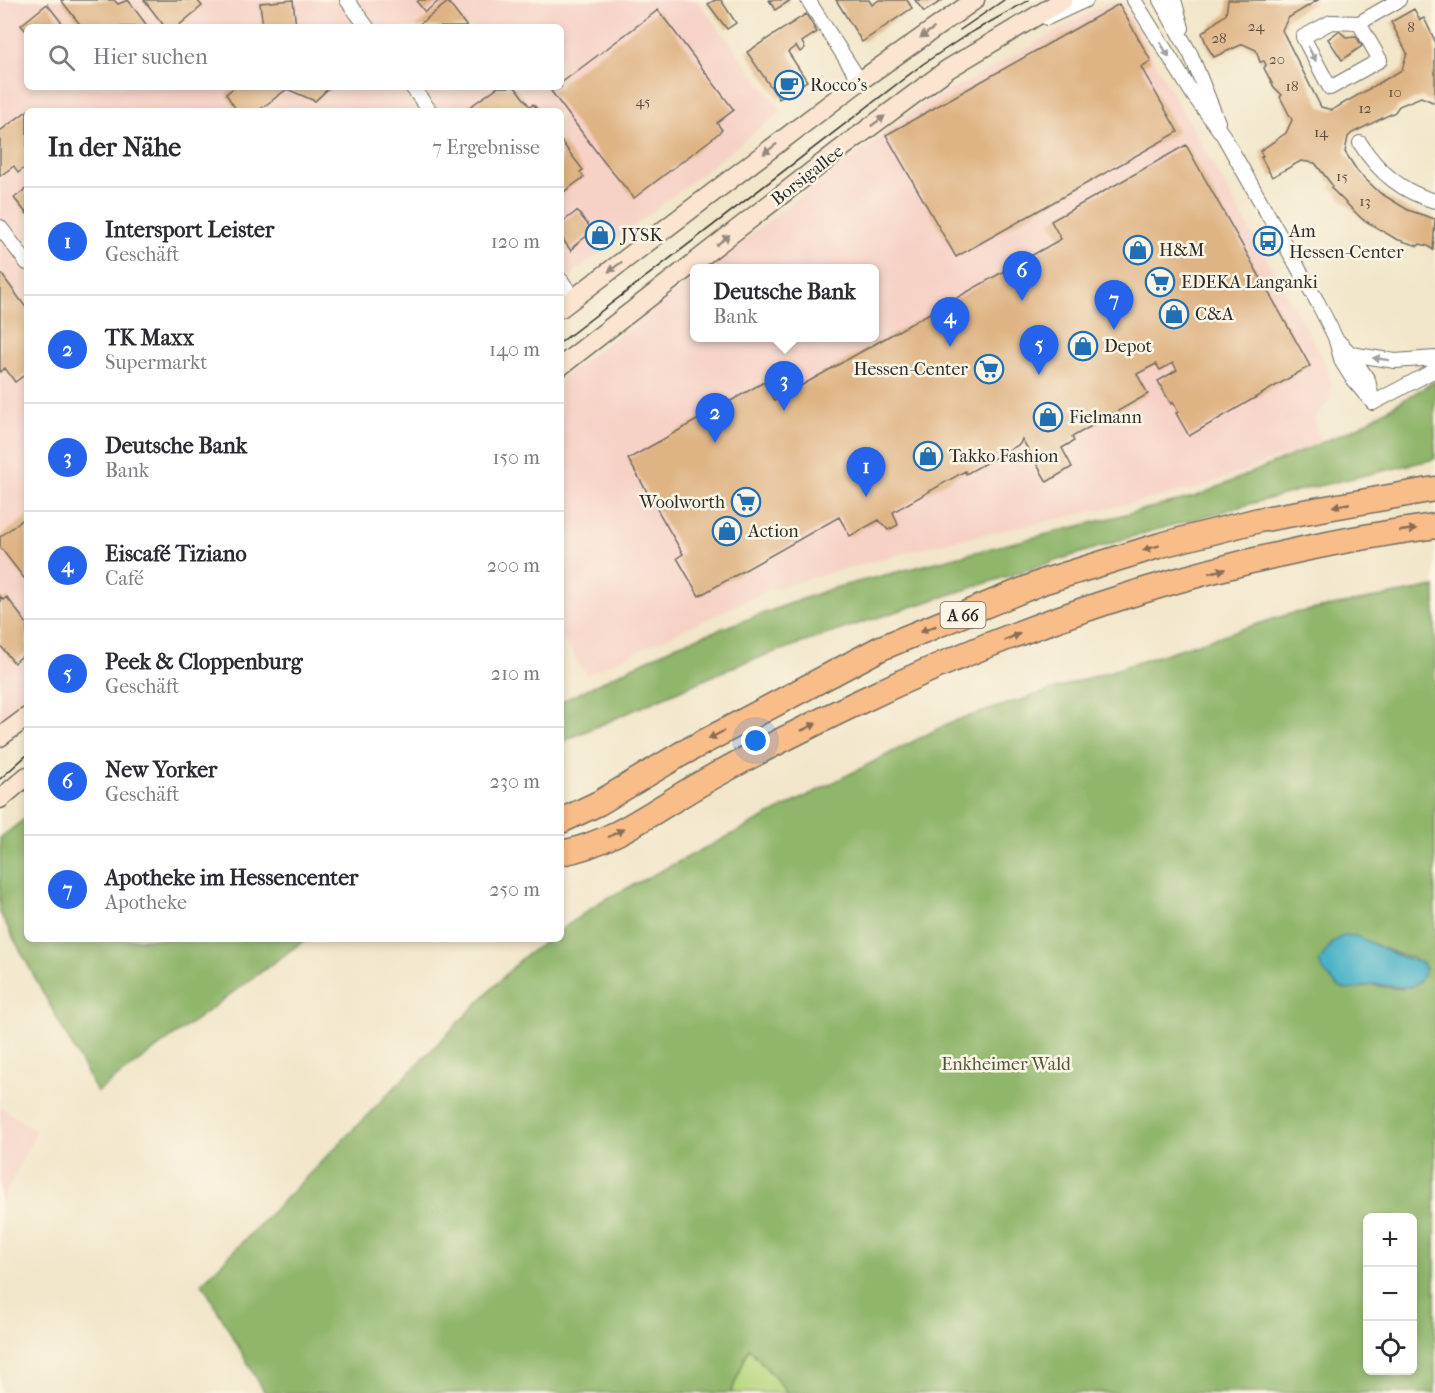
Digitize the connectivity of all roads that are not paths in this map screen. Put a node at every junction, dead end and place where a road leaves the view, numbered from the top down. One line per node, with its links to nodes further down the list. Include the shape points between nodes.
1 (347, 0): 11 (street)
2 (808, 0): 14 (street)
3 (975, 0): 14 (main road, one-way to 14)
4 (1063, 0): 12 (main road, Borsigallee)
5 (1086, 0): 12 (street)
6 (1134, 0): 17 (street, one-way to 17)
7 (1160, 0): 13 (street)
8 (1173, 0): 13 (street)
9 (1399, 0): 10 (street)
10 (1359, 23): 10 (street, one-way to 10, via 1331,22 1303,37 1330,88 1380,60)
11 (365, 24)
12 (982, 47): 22 (main road, Borsigallee, one-way to 12, via 838,151)
13 (1191, 55): 17 (street)
14 (860, 81): 24 (main road, one-way to 24)
15 (414, 90): 16 (street)
16 (428, 108)
17 (1221, 132): 25 (street)
18 (1360, 143): 19 (street, via 1380,170 1398,185)
19 (1435, 201)
20 (0, 227): 21 (street)
21 (24, 259)
22 (692, 264)
23 (690, 266): 28 (main road, Borsigallee, one-way to 23)
24 (567, 303)
25 (1335, 337): 26 (street); 30 (street, via 1342,362)
26 (1351, 354): 27 (street, one-way to 26, via 1395,361); 30 (street, via 1368,380)
27 (1435, 358)
28 (564, 364)
29 (1435, 370): 30 (street)
30 (1373, 403)
31 (1435, 489): 37 (highway, A 66, one-way to 37, via 1259,520 1046,581 881,648)
32 (1435, 526): 38 (highway, A 66, one-way to 32, via 603,840 757,753 861,701 1023,633 1186,579 1291,552)
33 (24, 719): 34 (main road)
34 (0, 737)
35 (24, 779): 36 (main road)
36 (0, 799)
37 (564, 820)
38 (564, 852)

